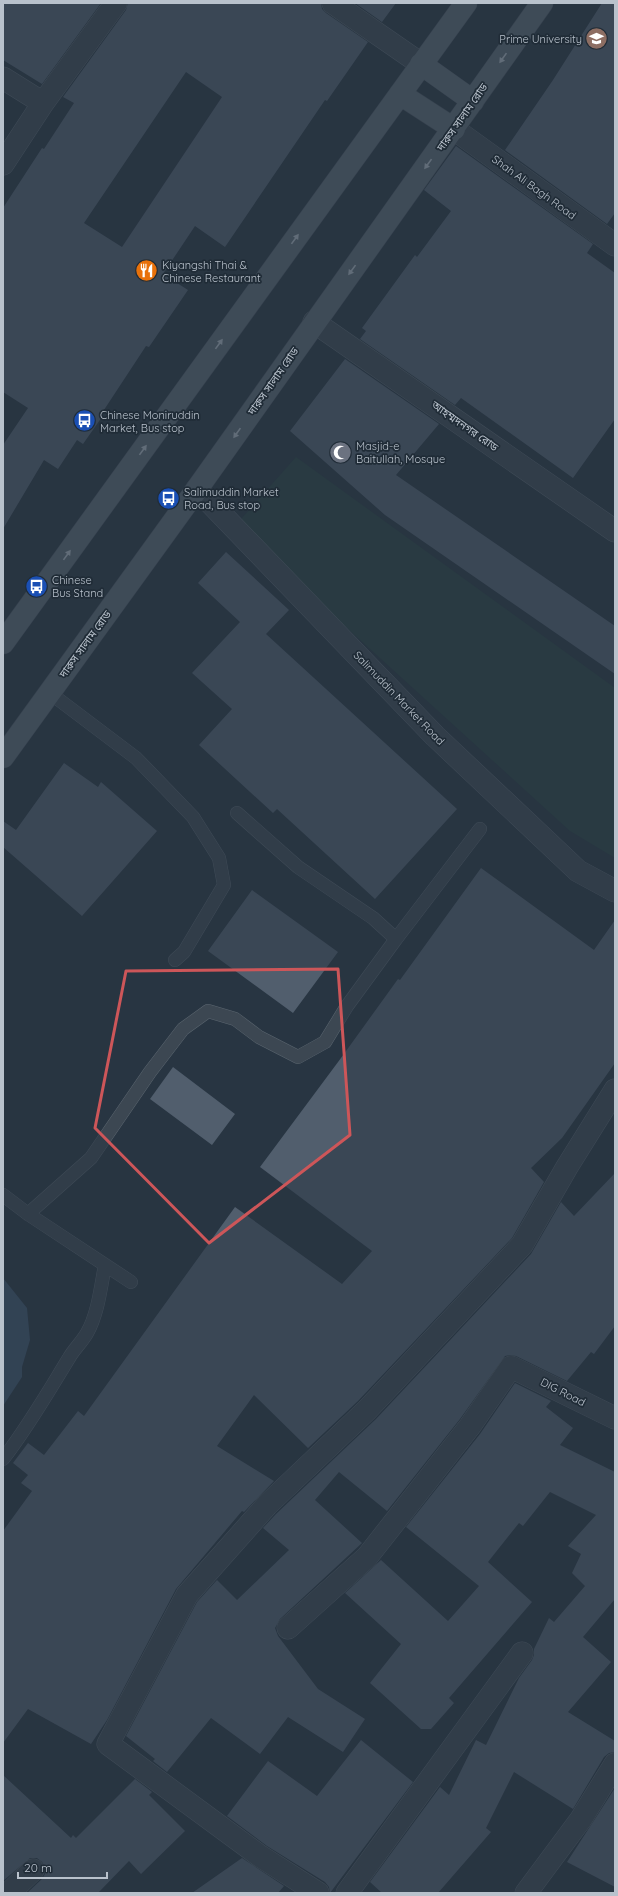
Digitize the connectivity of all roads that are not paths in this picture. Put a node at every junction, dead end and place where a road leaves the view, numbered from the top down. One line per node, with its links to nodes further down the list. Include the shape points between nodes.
1 (116, 3): 9 (street)
2 (333, 3): 5 (street)
3 (466, 3): 5 (main road)
4 (542, 3): 8 (main road, দারুস সালাম রোড, one-way to 8)
5 (421, 64): 7 (main road); 8 (main road)
6 (3, 78): 9 (street)
7 (400, 94): 10 (main road); 16 (main road, one-way to 7)
8 (473, 101): 10 (main road, দারুস সালাম রোড)
9 (43, 103): 11 (street)
10 (454, 129): 12 (street, Shah Ali Bagh Road); 13 (main road, দারুস সালাম রোড, one-way to 13)
11 (3, 164)
12 (615, 245)
13 (314, 322): 14 (main road, দারুস সালাম রোড, one-way to 14); 15 (street, আহম্মদনগর রোড)
14 (197, 489): 17 (main road, দারুস সালাম রোড); 21 (street, Salimuddin Market Road, via 435,736 578,871)
15 (615, 530)
16 (7, 630)
17 (50, 693): 18 (main road, দারুস সালাম রোড); 23 (lane, via 136,758 193,817 218,858 224,885 184,952)
18 (3, 757)
19 (237, 813): 22 (lane, via 298,867 373,918)
20 (480, 829): 22 (lane)
21 (615, 891)
22 (396, 939): 26 (lane, via 347,1006 325,1042 298,1057 259,1037 235,1020 208,1011 183,1029 91,1158)
23 (175, 960)
24 (615, 1090): 35 (street, via 522,1245 367,1410 267,1505 188,1595 108,1744 260,1856)
25 (3, 1195): 26 (lane)
26 (28, 1214): 27 (lane)
27 (105, 1265): 28 (lane); 30 (lane, via 99,1298 87,1332)
28 (130, 1282)
29 (615, 1418): 31 (street, DIG Road, via 511,1367 470,1426 367,1557)
30 (3, 1459)
31 (288, 1628)
32 (522, 1653): 38 (street)
33 (615, 1764): 39 (street, via 581,1819)
34 (33, 1870): 36 (street)
35 (289, 1885): 37 (street)
36 (9, 1893)
37 (318, 1893)
38 (347, 1893)
39 (526, 1893)

